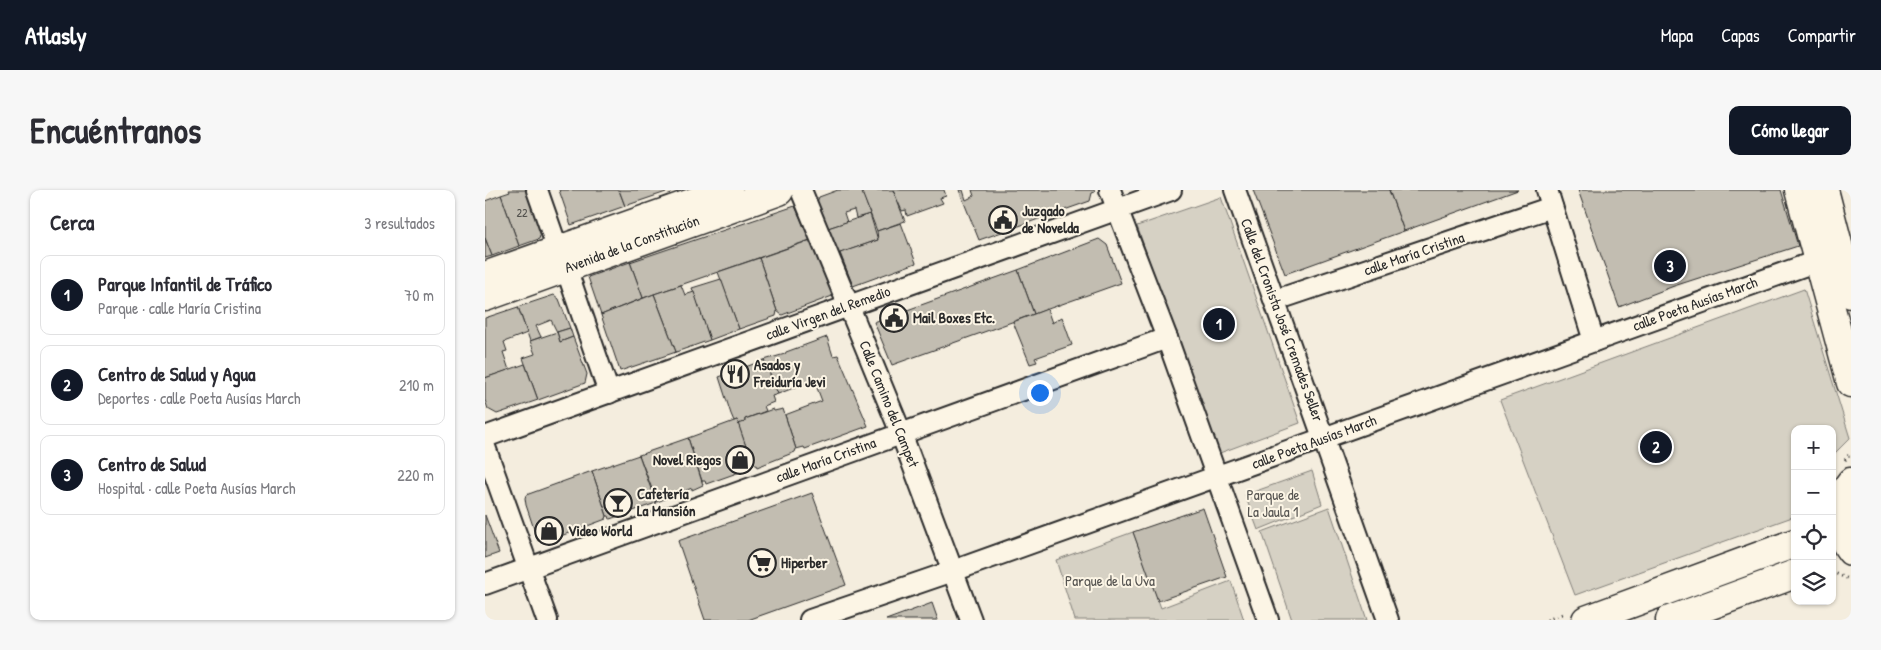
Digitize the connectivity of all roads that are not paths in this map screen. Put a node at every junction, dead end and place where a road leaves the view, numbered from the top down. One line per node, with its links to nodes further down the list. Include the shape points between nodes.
1 (537, 190): 12 (street)
2 (728, 190): 9 (street, Avenida de la Constitución)
3 (787, 190): 12 (street, Avenida de la Constitución); 18 (street, Calle Camino del Campet)
4 (1110, 190): 11 (street)
5 (1171, 190): 11 (street, calle Virgen del Remedio)
6 (1235, 190): 17 (street, Calle del Cronista José Cremades Seller)
7 (1799, 190): 13 (street)
8 (1824, 190): 15 (street)
9 (693, 196): 12 (street, Avenida de la Constitución)
10 (1549, 198): 17 (street, calle María Cristina); 20 (street)
11 (1117, 210): 18 (street, calle Virgen del Remedio); 19 (street)
12 (562, 259): 14 (street, Avenida de la Constitución); 16 (street, Avenida de la Constitución); 22 (street)
13 (1817, 260): 20 (street, calle Poeta Ausías March); 21 (street)
14 (485, 276)
15 (1851, 294)
16 (485, 297)
17 (1276, 300): 25 (street, Calle del Cronista José Cremades Seller)
18 (849, 305): 22 (street, calle Virgen del Remedio); 23 (street, Calle Camino del Campet)
19 (1167, 338): 23 (street, calle María Cristina); 27 (street)
20 (1594, 341): 25 (street, calle Poeta Ausías March)
21 (1851, 383)
22 (609, 393): 24 (street, calle Virgen del Remedio)
23 (901, 433): 35 (street, calle María Cristina); 36 (street, Calle Camino del Campet)
24 (485, 438)
25 (1323, 438): 27 (street, calle Poeta Ausías March); 43 (street, Calle del Cronista José Cremades Seller)
26 (485, 448): 35 (street)
27 (1216, 477): 36 (street, calle Poeta Ausías March); 42 (street)
28 (1851, 482): 29 (street)
29 (1836, 515)
30 (1836, 520): 32 (street)
31 (1791, 544): 44 (street)
32 (1851, 551)
33 (1836, 562): 34 (street)
34 (1851, 562)
35 (529, 568): 38 (street, calle María Cristina); 39 (street)
36 (953, 571): 40 (street, calle Poeta Ausías March); 41 (street, Calle Camino del Campet)
37 (1791, 575): 45 (street)
38 (485, 584)
39 (547, 620)
40 (810, 620)
41 (971, 620)
42 (1268, 620)
43 (1388, 620)
44 (1586, 620)
45 (1670, 620)

